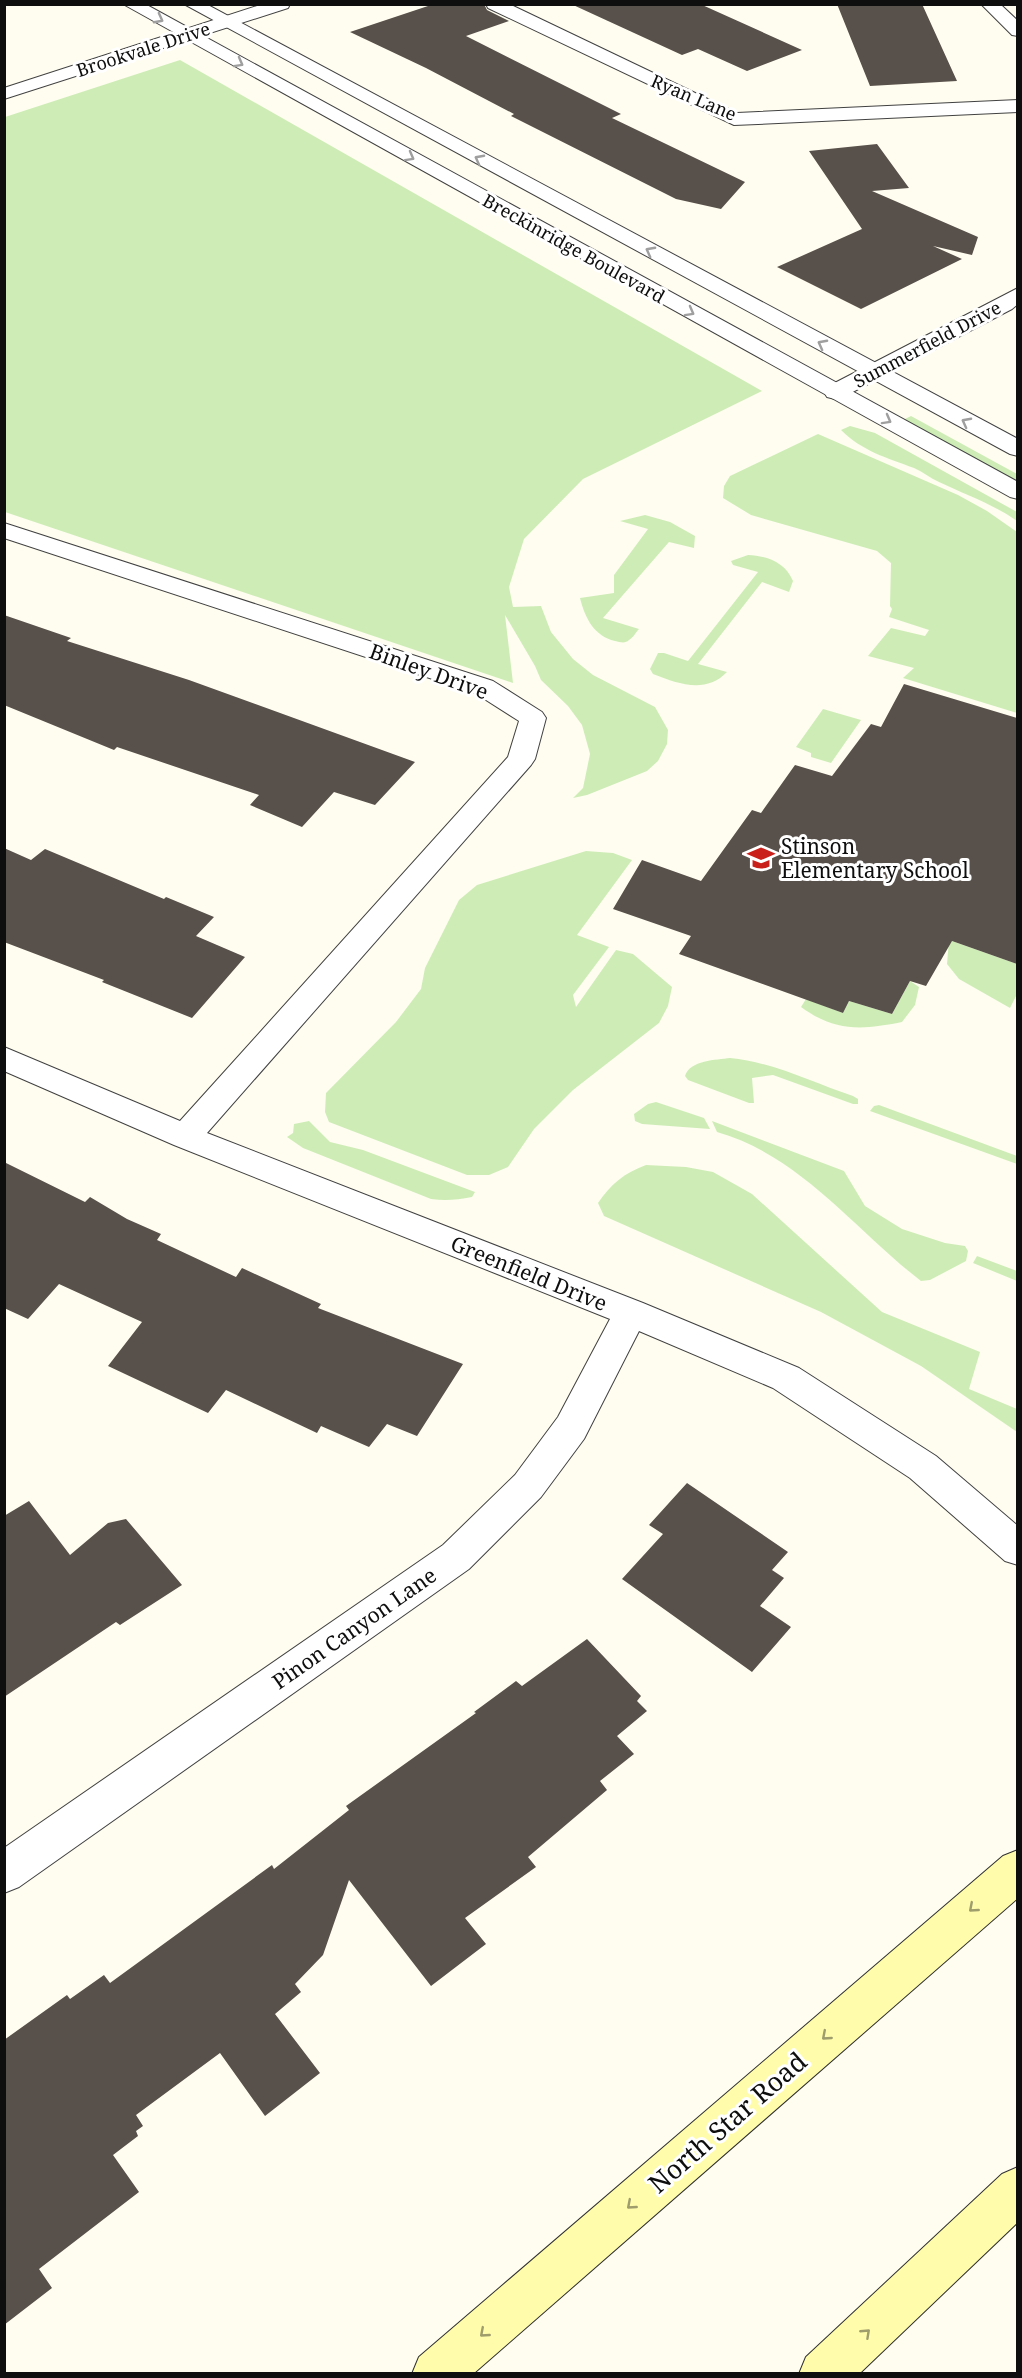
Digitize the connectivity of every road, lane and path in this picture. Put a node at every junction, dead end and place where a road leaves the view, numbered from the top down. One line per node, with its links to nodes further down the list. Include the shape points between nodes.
1 (131, 4): 8 (street, Breckinridge Boulevard, one-way to 8)
2 (192, 4): 6 (street, Breckinridge Boulevard)
3 (282, 4): 6 (street, Brookvale Drive)
4 (494, 4): 10 (street, Ryan Lane, via 734,119)
5 (989, 4): 7 (street)
6 (225, 23): 8 (street, Brookvale Drive); 12 (street, Breckinridge Boulevard, one-way to 6)
7 (1017, 31)
8 (188, 34): 9 (street, Brookvale Drive); 13 (street, Breckinridge Boulevard, one-way to 13)
9 (4, 94)
10 (1017, 106)
11 (1017, 294): 12 (street, Summerfield Drive)
12 (874, 372): 13 (street, Summerfield Drive); 14 (street, Breckinridge Boulevard, one-way to 12)
13 (835, 392): 15 (street, Breckinridge Boulevard, one-way to 15)
14 (1017, 449)
15 (1017, 492)
16 (4, 530): 18 (street, Binley Drive, via 484,687 532,718 522,759)
17 (4, 1058): 18 (street, Greenfield Drive)
18 (185, 1137): 19 (street, Greenfield Drive)
19 (631, 1313): 20 (street, Greenfield Drive, via 786,1378 923,1467); 22 (street, Pinon Canyon Lane, via 571,1428 528,1485 456,1557)
20 (1017, 1549)
21 (1017, 1870): 24 (main road, North Star Road, one-way to 24)
22 (4, 1873)
23 (1017, 2190): 25 (main road, one-way to 23)
24 (436, 2373)
25 (823, 2373)

